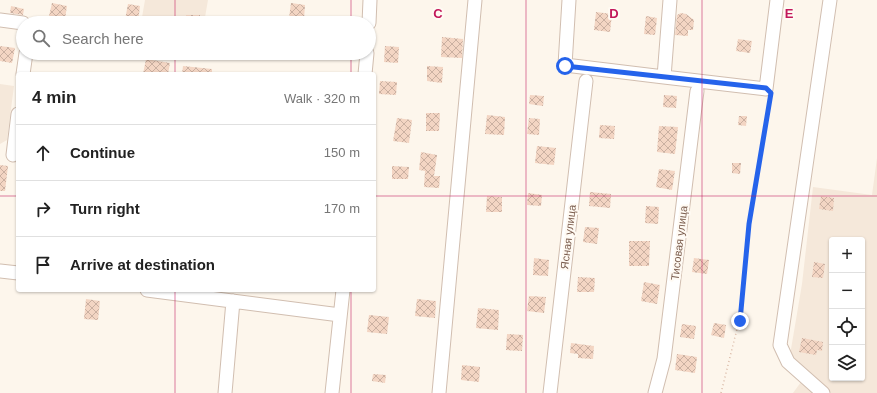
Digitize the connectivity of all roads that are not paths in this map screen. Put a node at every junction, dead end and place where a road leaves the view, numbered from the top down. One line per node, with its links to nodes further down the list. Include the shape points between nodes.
1 (370, 0): 7 (street)
2 (475, 0): 27 (street)
3 (569, 0): 14 (street, via 565,66)
4 (670, 0): 14 (street)
5 (777, 0): 14 (street, via 766,88)
6 (830, 0): 30 (street, via 780,345 788,362)
7 (369, 16)
8 (0, 20): 9 (street)
9 (16, 23)
10 (25, 60): 12 (street)
11 (366, 60): 13 (street)
12 (23, 72)
13 (365, 72)
14 (664, 77)
15 (586, 80): 28 (street, Ясная улица)
16 (697, 92): 29 (street, Тисовая улица, via 664,359)
17 (16, 124): 18 (street)
18 (10, 155)
19 (0, 271): 20 (street)
20 (16, 273)
21 (163, 292): 23 (street)
22 (343, 292): 24 (street)
23 (233, 301): 24 (street); 25 (street)
24 (340, 315): 26 (street)
25 (225, 393)
26 (332, 393)
27 (439, 393)
28 (550, 393)
29 (655, 393)
30 (823, 393)

